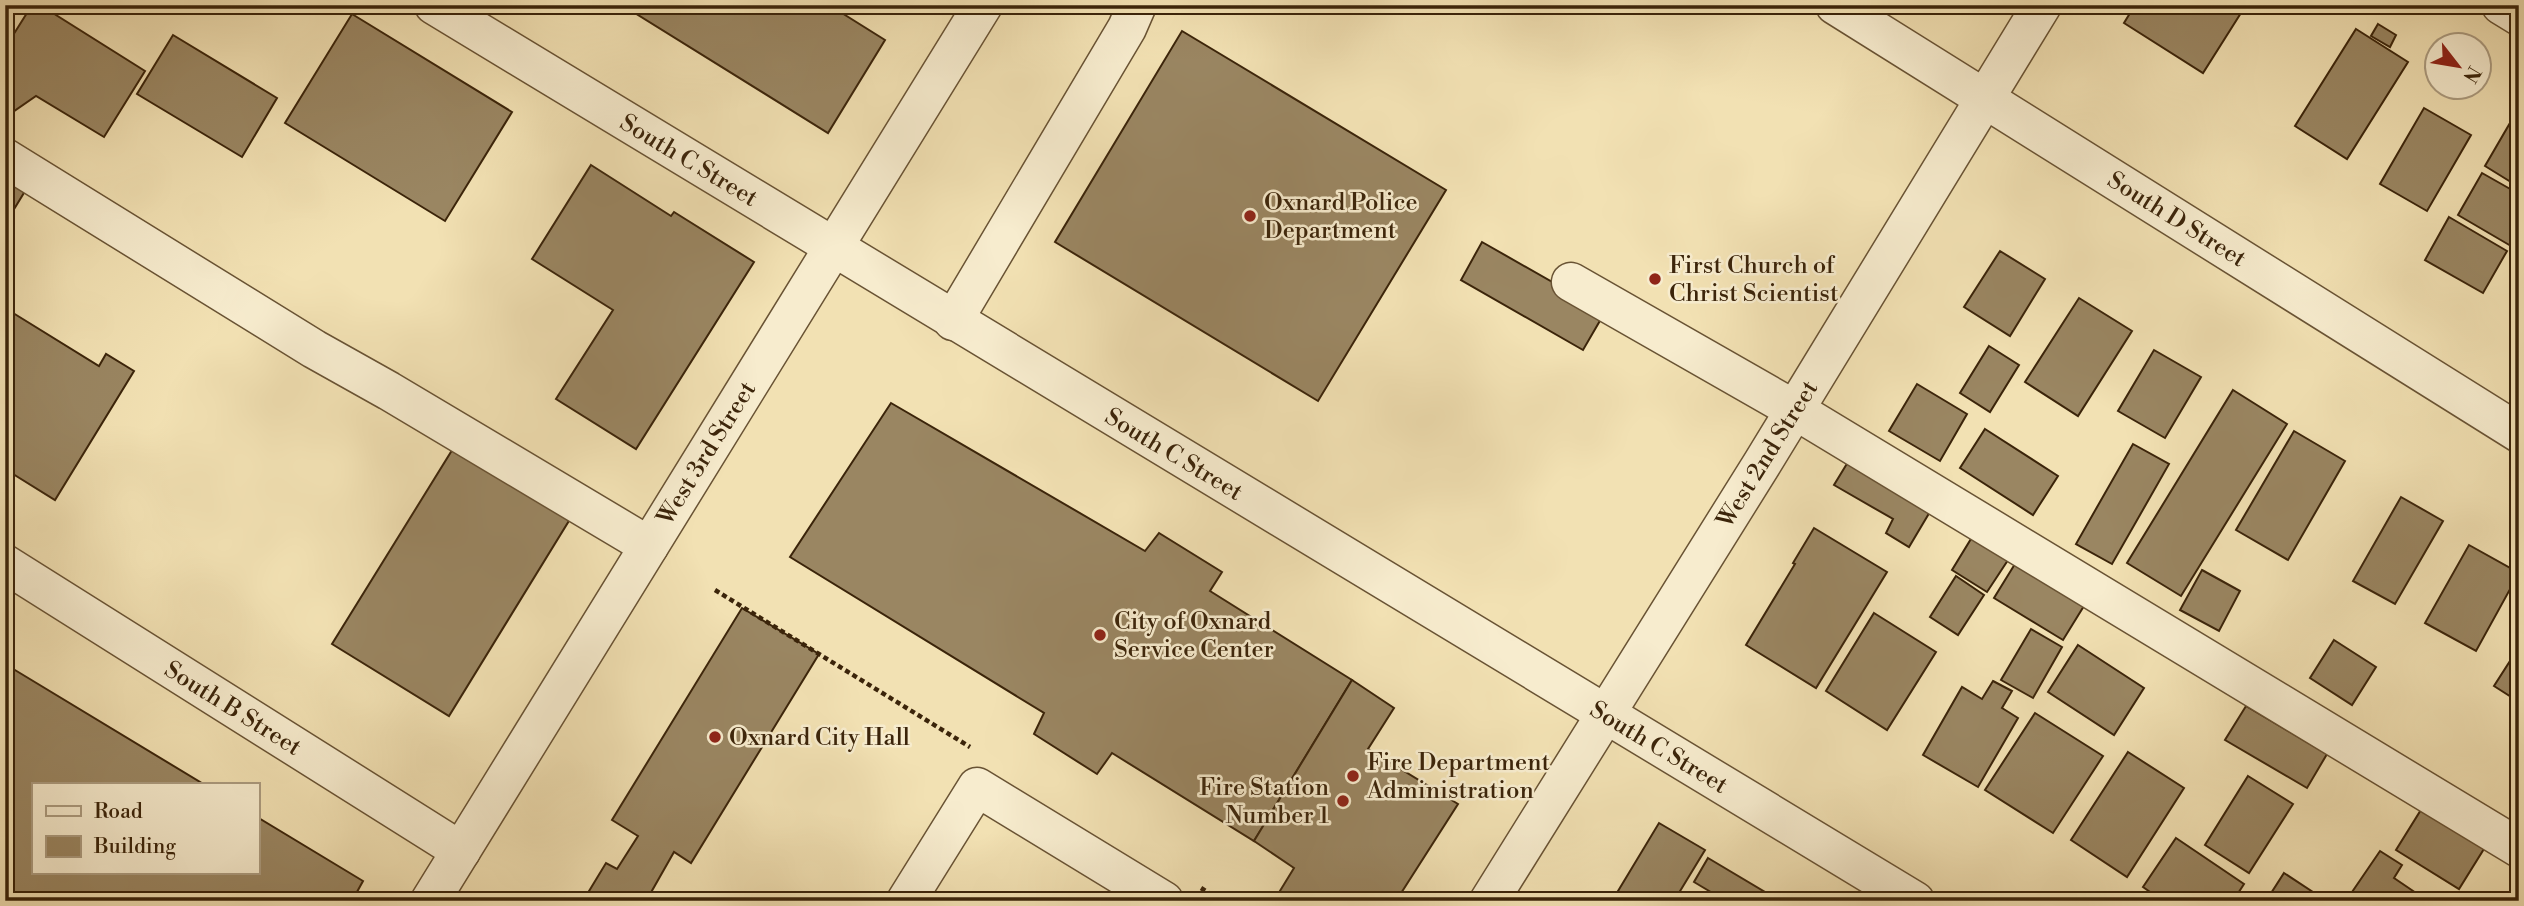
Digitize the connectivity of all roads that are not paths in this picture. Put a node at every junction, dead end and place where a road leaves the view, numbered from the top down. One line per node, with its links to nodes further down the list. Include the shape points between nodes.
1 (434, 5): 10 (street, South C Street)
2 (983, 5): 10 (street, West 3rd Street)
3 (1138, 5): 12 (street)
4 (1835, 5): 8 (street, South D Street)
5 (2042, 5): 8 (street, West 2nd Street)
6 (2501, 5): 7 (street)
7 (2519, 16)
8 (1984, 99): 13 (street, West 2nd Street); 14 (street, South D Street)
9 (5, 158): 15 (street, via 314,349)
10 (832, 248): 12 (street, South C Street); 15 (street, West 3rd Street)
11 (1571, 282): 13 (street)
12 (953, 321): 17 (street, South C Street)
13 (1795, 410): 17 (street, West 2nd Street); 18 (street)
14 (2519, 433)
15 (649, 546): 19 (street, West 3rd Street)
16 (5, 564): 19 (street, South B Street)
17 (1606, 714): 23 (street, West 2nd Street); 24 (street, South C Street)
18 (2519, 848)
19 (461, 851): 20 (street, West 3rd Street)
20 (430, 901)
21 (906, 901): 22 (street, via 977,787)
22 (1164, 901)
23 (1489, 901)
24 (1914, 901)

